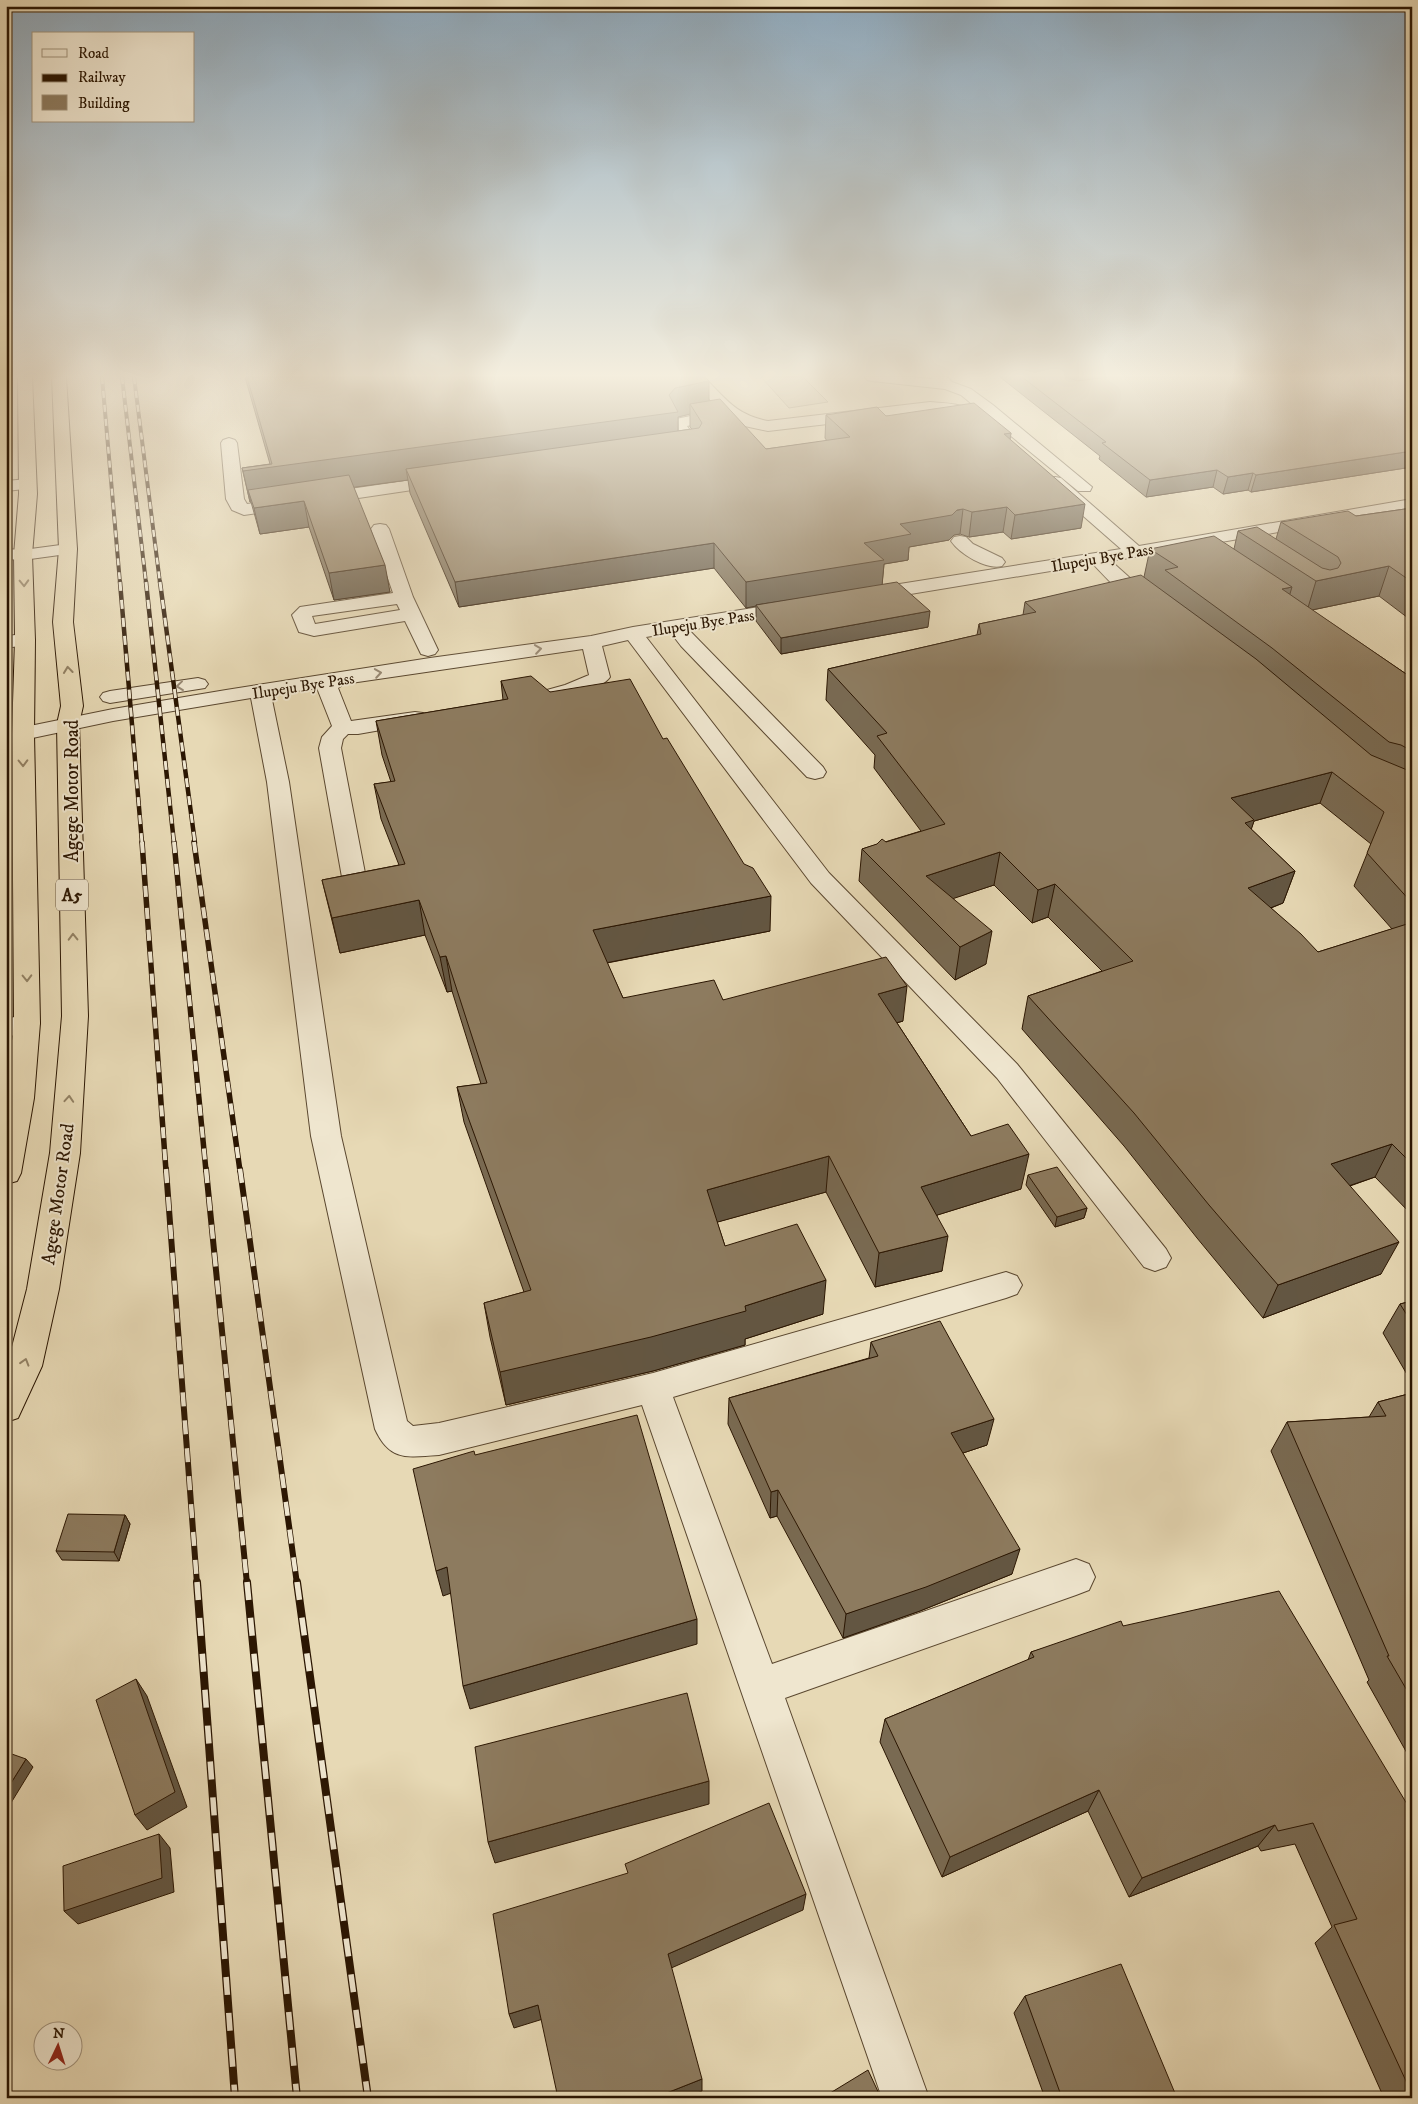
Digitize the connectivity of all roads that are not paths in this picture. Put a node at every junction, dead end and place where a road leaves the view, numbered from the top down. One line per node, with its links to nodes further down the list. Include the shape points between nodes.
1 (64, 475): 14 (highway, Agege Motor Road / A5)
2 (232, 475): 5 (street, via 235,499 244,510)
3 (1047, 475): 13 (street, via 1100,520)
4 (1069, 475): 9 (street)
5 (459, 478)
6 (17, 485): 17 (highway)
7 (1412, 492): 13 (street, Ilupeju Bye Pass)
8 (1412, 504): 11 (street, Ilupeju Bye Pass)
9 (1106, 506)
10 (380, 529): 25 (street, via 407,605)
11 (1234, 536): 15 (street, Ilupeju Bye Pass); 16 (street)
12 (960, 541): 19 (street, via 967,548)
13 (1138, 546): 15 (street, Ilupeju Bye Pass); 15 (street, via 1121,554 1140,565); 18 (street, Ilupeju Bye Pass); 19 (street, Ilupeju Bye Pass)
14 (68, 549): 17 (street); 31 (highway, Agege Motor Road / A5, one-way to 14, via 63,622)
15 (1207, 551)
16 (1259, 552)
17 (15, 555): 23 (highway, one-way to 23)
18 (1096, 557): 19 (street, Ilupeju Bye Pass, via 849,592); 20 (street, via 1130,590)
19 (996, 562)
20 (1162, 614)
21 (676, 626): 22 (street, Ilupeju Bye Pass); 25 (street, Ilupeju Bye Pass, via 806,599); 35 (street)
22 (633, 633): 24 (street, Ilupeju Bye Pass); 40 (street, via 820,878 1007,1071)
23 (16, 641): 33 (highway)
24 (591, 642): 26 (street); 27 (street, Ilupeju Bye Pass, one-way to 24)
25 (428, 650): 31 (street, Ilupeju Bye Pass, one-way to 31, via 115,696)
26 (600, 677): 28 (street); 30 (street, via 560,694)
27 (337, 679): 29 (street, Ilupeju Bye Pass); 34 (street, via 327,686)
28 (622, 687)
29 (260, 691): 31 (street, Ilupeju Bye Pass); 42 (street, via 283,820 326,1136 392,1429 406,1442 439,1439)
30 (522, 700)
31 (70, 715): 33 (street, Ilupeju Bye Pass); 43 (highway, Agege Motor Road / A5, one-way to 31, via 25,1366 43,1289 66,1153 75,1016)
32 (435, 715): 34 (street, via 358,728)
33 (23, 725): 37 (highway, one-way to 37)
34 (343, 727): 36 (street, via 333,737 330,748)
35 (815, 772)
36 (357, 894)
37 (17, 1026): 38 (highway, via 20,1098)
38 (10, 1131): 39 (highway)
39 (6, 1173)
40 (1155, 1258)
41 (1006, 1285): 42 (street)
42 (653, 1388): 45 (street)
43 (6, 1407)
44 (1076, 1577): 45 (street)
45 (761, 1687): 46 (street)
46 (906, 2098)

